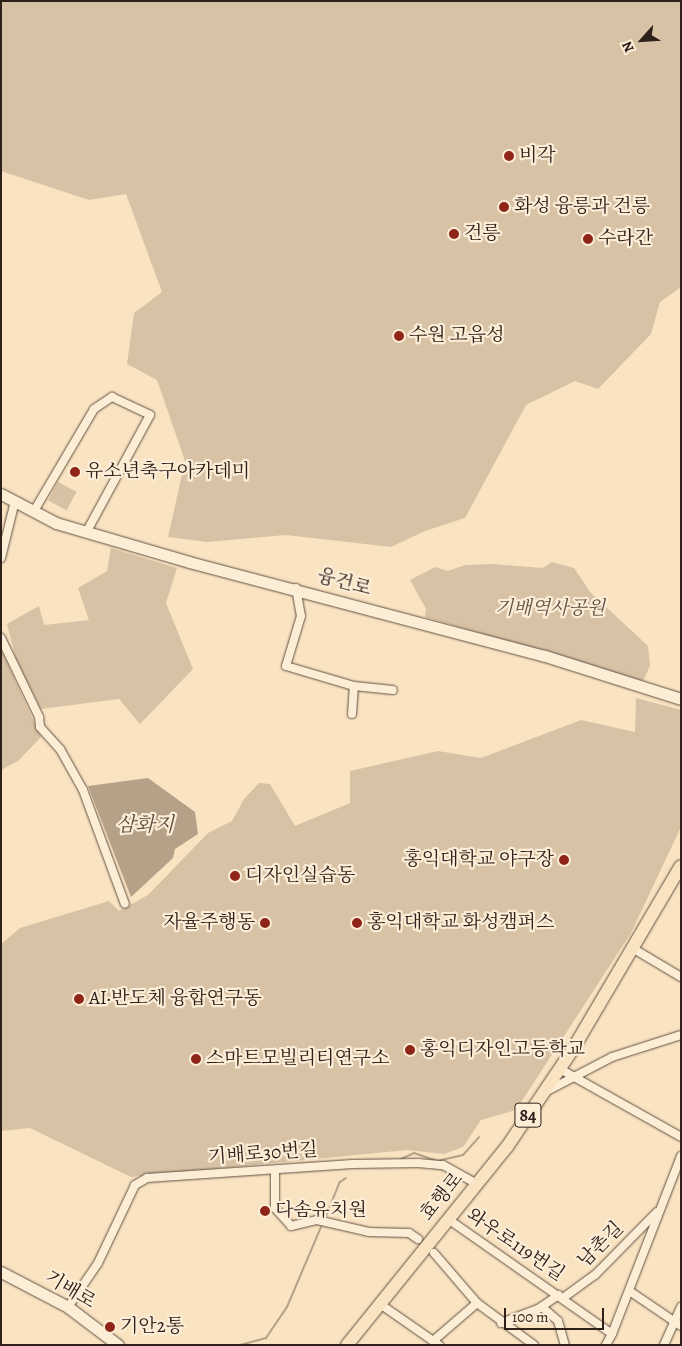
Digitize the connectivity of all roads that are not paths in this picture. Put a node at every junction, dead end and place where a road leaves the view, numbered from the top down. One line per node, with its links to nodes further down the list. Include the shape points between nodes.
1 (1, 494): 2 (street, 융건로)
2 (15, 501): 3 (street, 융건로); 5 (street)
3 (34, 511): 4 (street, 융건로, via 56,523); 4 (street, via 94,409 112,397 150,415)
4 (87, 531): 6 (street, 융건로, via 189,562)
5 (1, 558)
6 (296, 588): 8 (street, via 301,616 286,666); 10 (street, 융건로, via 545,656)
7 (1, 638): 13 (street, via 4,651 39,717 40,727 60,749 83,790)
8 (354, 686): 9 (street); 11 (street)
9 (393, 690)
10 (681, 699)
11 (352, 714)
12 (681, 866): 14 (main road, 효행로 / 84)
13 (125, 904)
14 (634, 950): 15 (street); 17 (main road, 효행로 / 84)
15 (681, 977)
16 (681, 1035): 18 (street, via 612,1056)
17 (560, 1069): 18 (street); 19 (main road, 효행로 / 84)
18 (573, 1077): 19 (street); 20 (street)
19 (543, 1093): 23 (main road, 효행로 / 84)
20 (681, 1137)
21 (681, 1156): 24 (street)
22 (275, 1170): 23 (street, 기배로30번길, via 418,1163 443,1165); 26 (street, via 275,1208 291,1226 317,1220 369,1232 409,1233); 33 (street, 기배로30번길, via 148,1178 135,1184 98,1263)
23 (477, 1184): 25 (main road, 효행로 / 84)
24 (658, 1211): 29 (street); 30 (street, 남촌길, via 595,1275)
25 (448, 1219): 30 (street, 와우로119번길); 32 (main road, 효행로 / 84)
26 (418, 1240)
27 (434, 1252): 31 (street)
28 (1, 1272): 33 (street, 기배로)
29 (630, 1292): 37 (street); 38 (street)
30 (561, 1296): 34 (street, 남촌길); 38 (street, 와우로119번길)
31 (477, 1303): 36 (street); 39 (street)
32 (380, 1304): 39 (street); 41 (main road, 효행로 / 84)
33 (68, 1306): 40 (street, 기배로)
34 (542, 1307): 36 (street, 남촌길, via 516,1320); 43 (street, 와우로119번길, via 558,1321)
35 (681, 1307): 37 (street)
36 (501, 1323): 42 (street)
37 (678, 1324): 45 (street)
38 (612, 1334): 44 (street)
39 (436, 1343)
40 (118, 1345)
41 (347, 1345)
42 (534, 1345)
43 (565, 1345)
44 (606, 1345)
45 (664, 1345)

